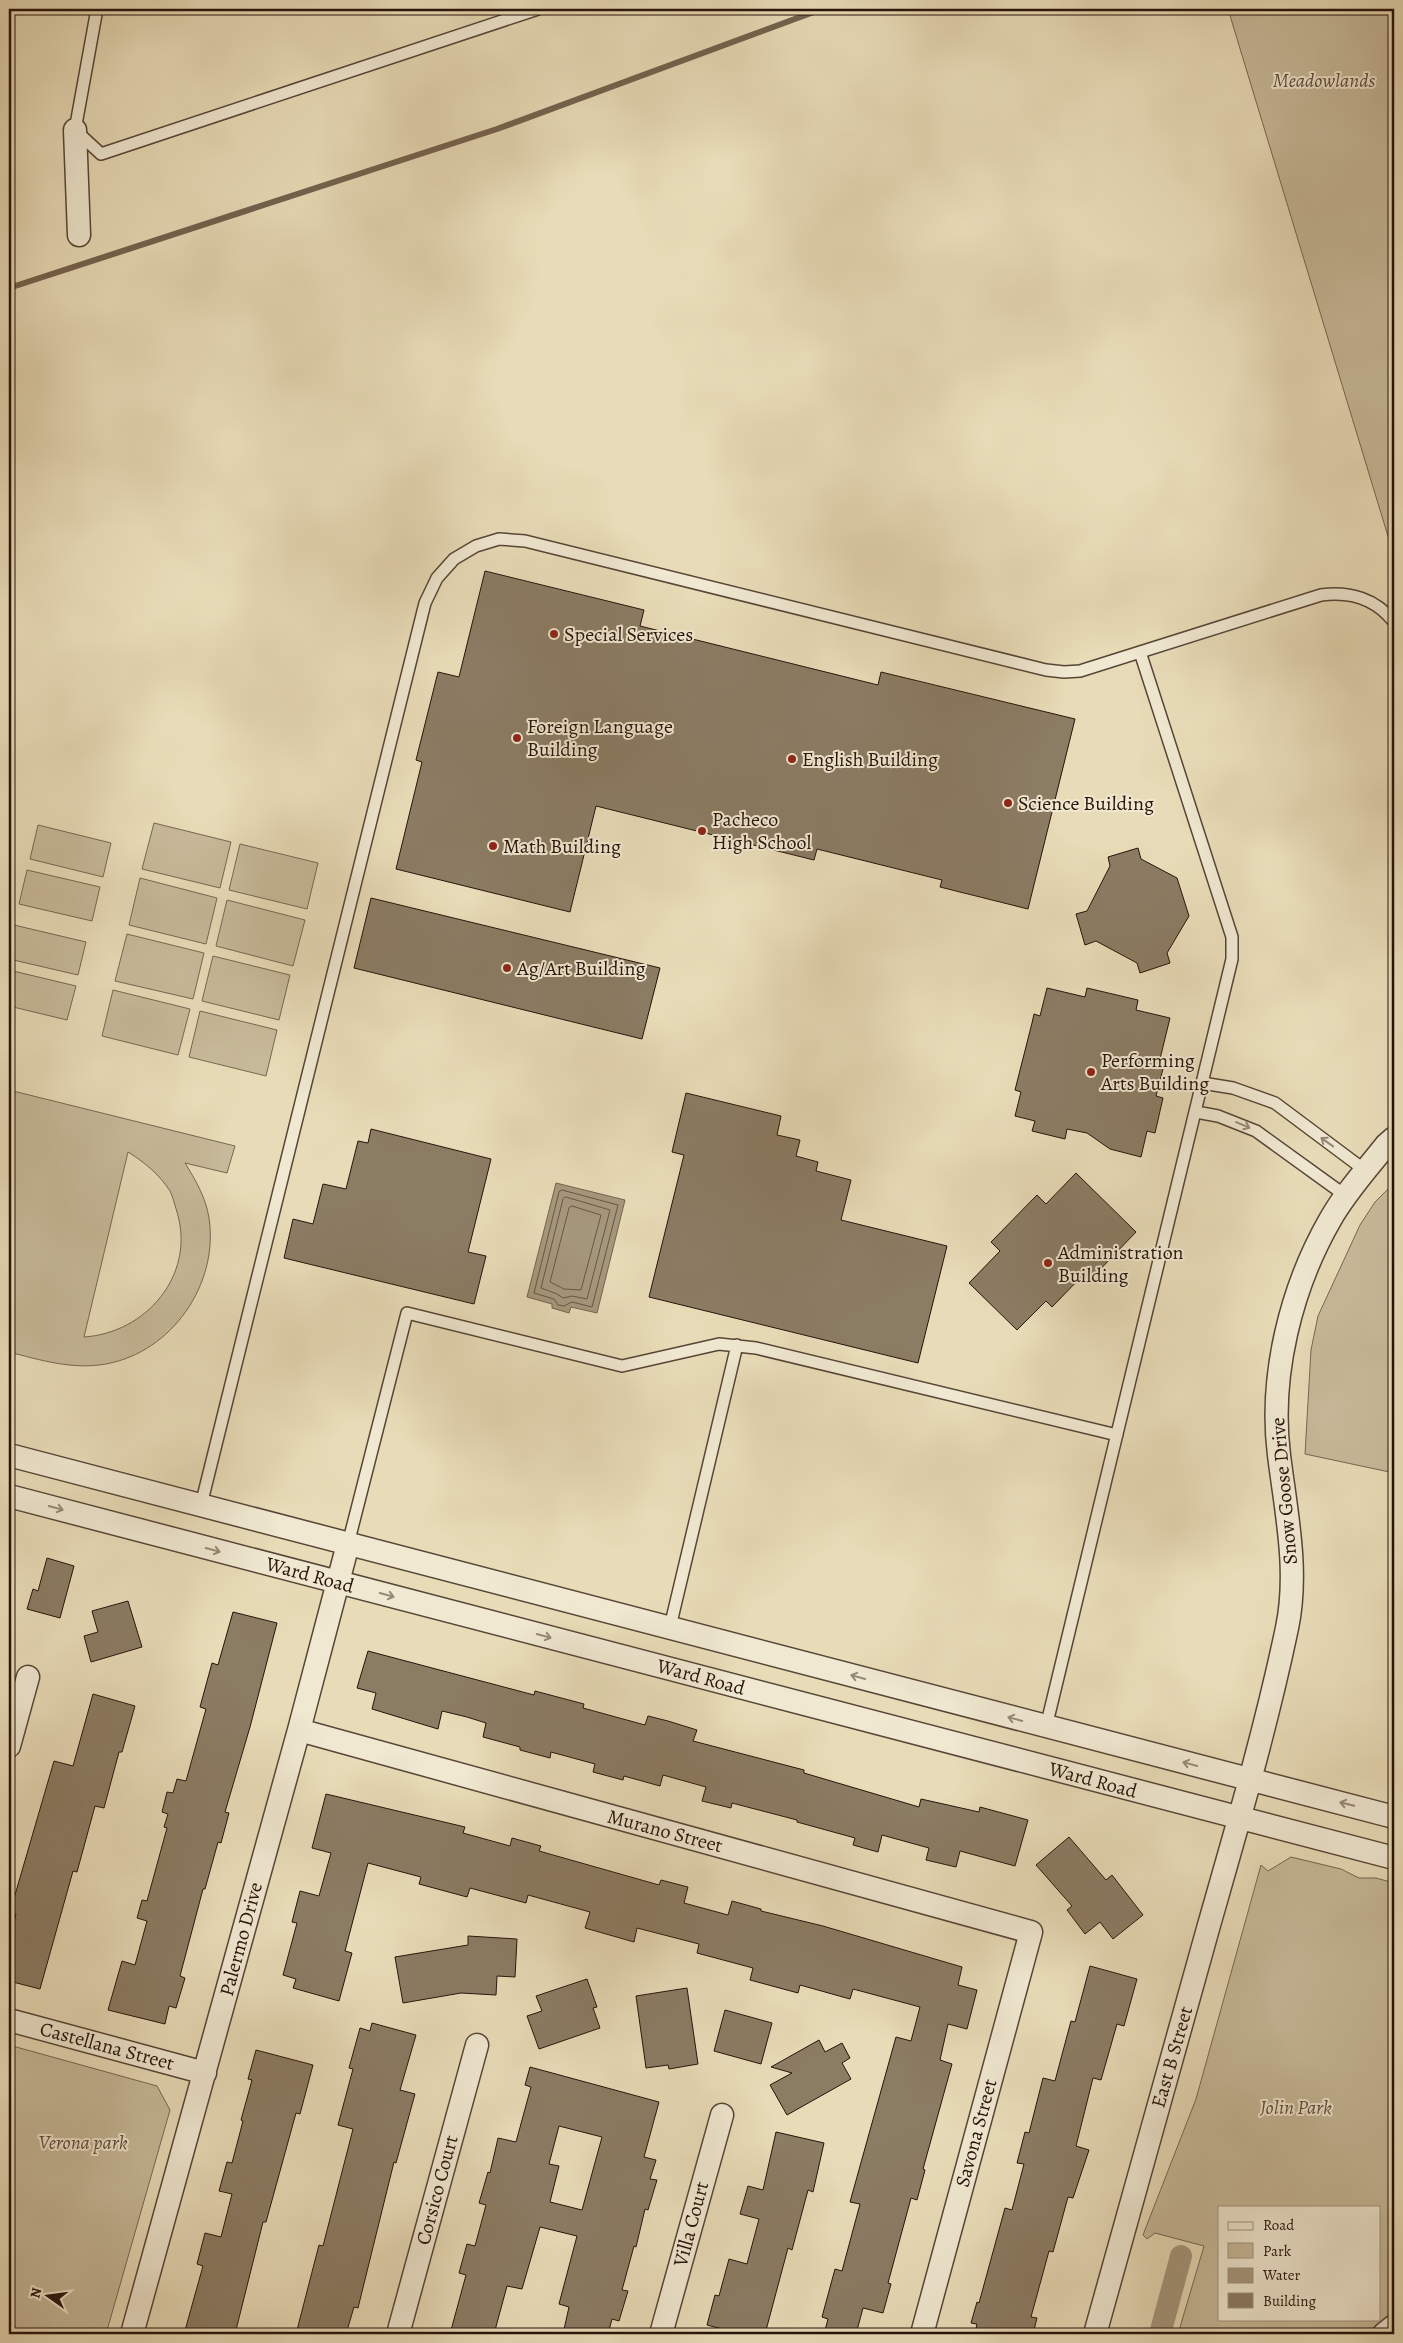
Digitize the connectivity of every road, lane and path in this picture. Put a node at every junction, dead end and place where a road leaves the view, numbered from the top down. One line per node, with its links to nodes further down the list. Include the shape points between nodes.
1 (97, 9): 3 (lane)
2 (538, 9): 3 (lane, via 101,154)
3 (74, 130): 4 (street)
4 (79, 235)
5 (1394, 622): 6 (lane, via 1374,604 1357,596 1340,593 1322,595)
6 (1140, 652): 7 (lane, via 1232,937 1232,959); 16 (lane, via 1080,671 1055,671 525,541 499,539 476,546 454,559 437,578 425,603)
7 (1202, 1083): 8 (lane); 10 (lane, one-way to 7, via 1275,1103 1233,1088)
8 (1196, 1112): 11 (lane, one-way to 11, via 1218,1116 1256,1131); 13 (lane)
9 (1394, 1138): 10 (street, Snow Goose Drive)
10 (1366, 1171): 11 (street, Snow Goose Drive)
11 (1346, 1196): 24 (street, Snow Goose Drive, via 1330,1219 1310,1260 1282,1352 1277,1401 1278,1450 1291,1541 1288,1624)
12 (737, 1345): 13 (lane, via 788,1354); 17 (lane, via 719,1344 622,1366 407,1313); 19 (lane)
13 (1117, 1435): 21 (lane)
14 (9, 1455): 16 (street, Ward Road)
15 (9, 1496): 18 (street, Ward Road, one-way to 18)
16 (201, 1506): 17 (street, Ward Road)
17 (348, 1544): 18 (street, Palermo Drive); 19 (street, Ward Road)
18 (338, 1582): 22 (street, Palermo Drive); 26 (street, Ward Road, one-way to 26)
19 (670, 1627): 21 (street, Ward Road, one-way to 19)
20 (28, 1677): 23 (street)
21 (1046, 1727): 24 (street, Ward Road, one-way to 21)
22 (299, 1730): 28 (street, Murano Street); 31 (street, Palermo Drive)
23 (9, 1746)
24 (1250, 1780): 25 (street, Ward Road, one-way to 24); 26 (street, East B Street)
25 (1394, 1816)
26 (1239, 1818): 27 (street, Ward Road); 38 (street, East B Street)
27 (1394, 1858)
28 (1031, 1932): 37 (street, Savona Street)
29 (9, 2020): 31 (street, Castellana Street)
30 (477, 2045): 35 (street, Corsico Court)
31 (204, 2073): 34 (street, Palermo Drive)
32 (722, 2115): 36 (street, Villa Court)
33 (1394, 2326): 39 (street)
34 (132, 2334)
35 (398, 2334)
36 (661, 2334)
37 (922, 2334)
38 (1095, 2334)
39 (1384, 2334)

